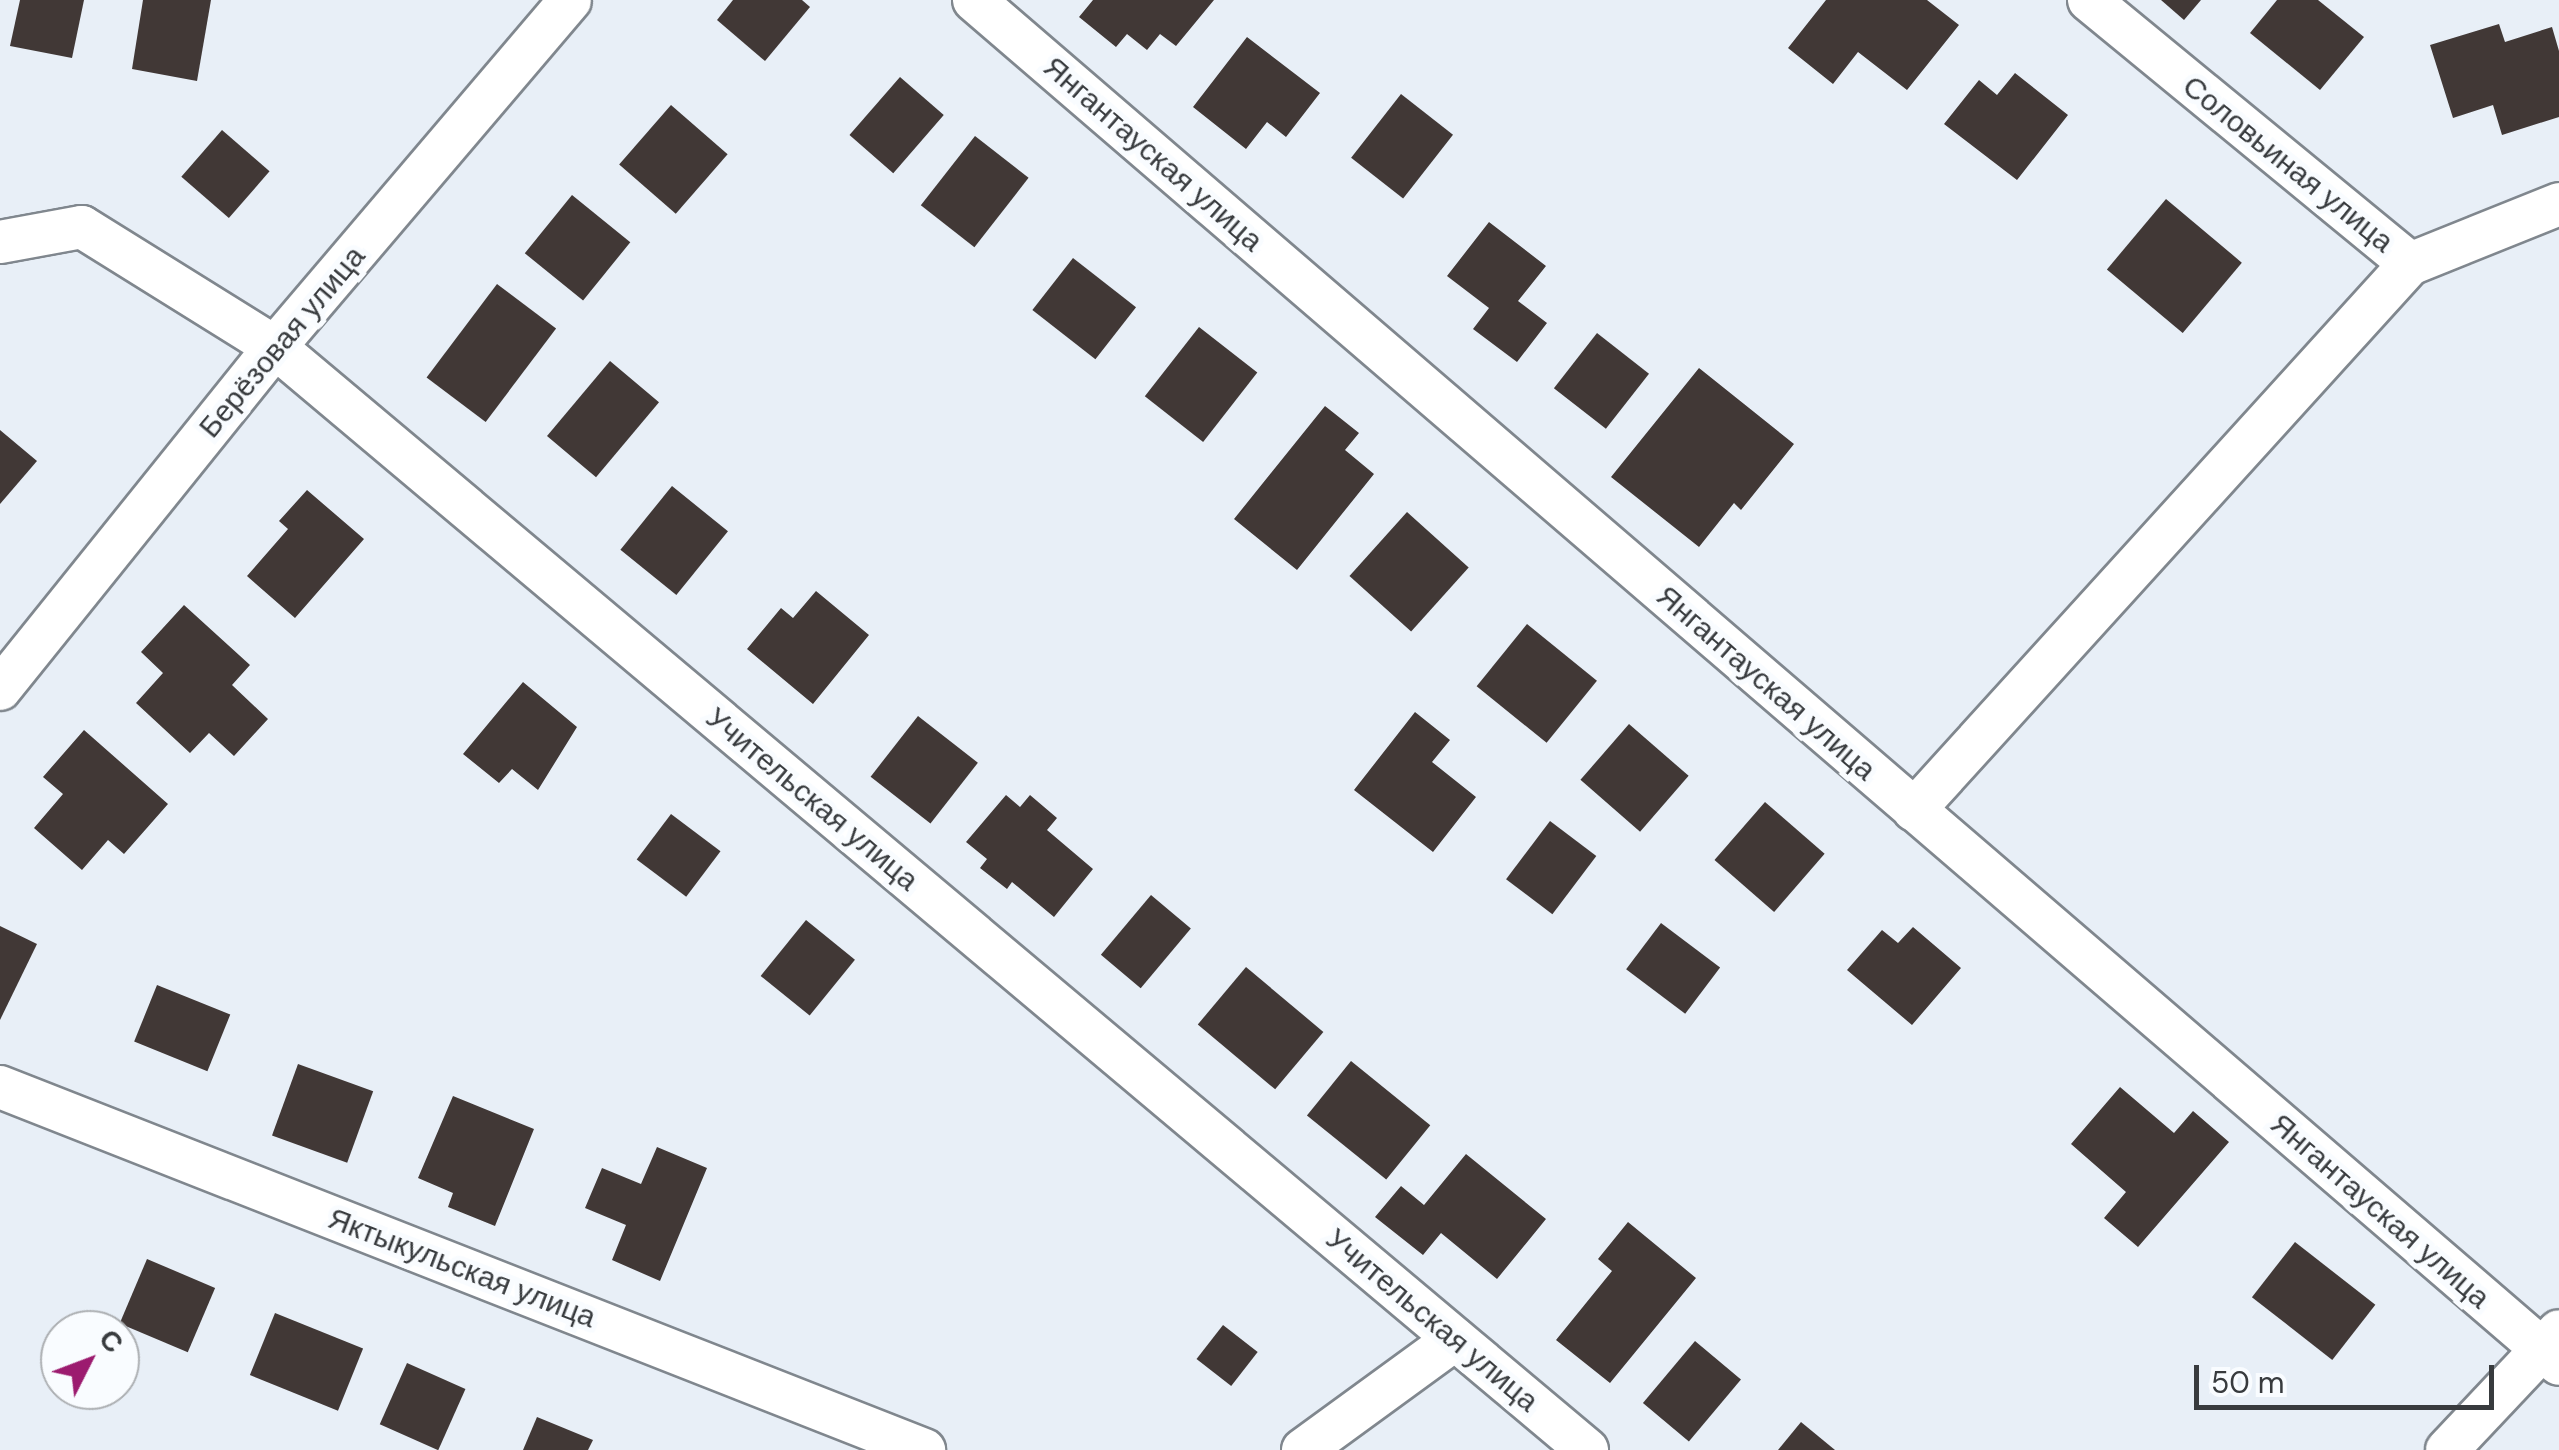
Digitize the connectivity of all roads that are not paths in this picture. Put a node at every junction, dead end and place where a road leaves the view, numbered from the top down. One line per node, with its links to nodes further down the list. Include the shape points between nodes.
1 (570, 0): 7 (street, Берёзовая улица)
2 (974, 0): 9 (street, Янгантауская улица)
3 (2089, 0): 6 (street, Соловьиная улица)
4 (2559, 204): 6 (street, Соловьиная улица)
5 (0, 242): 7 (street, Учительская улица, via 82,227)
6 (2410, 264): 9 (street)
7 (275, 347): 8 (street, Берёзовая улица); 11 (street, Учительская улица)
8 (0, 689)
9 (1914, 810): 12 (street, Янгантауская улица)
10 (0, 1087): 13 (street, Яктыкульская улица)
11 (1456, 1340): 14 (street); 15 (street, Учительская улица)
12 (2552, 1348): 16 (street)
13 (924, 1450)
14 (1302, 1450)
15 (1587, 1450)
16 (2447, 1450)

